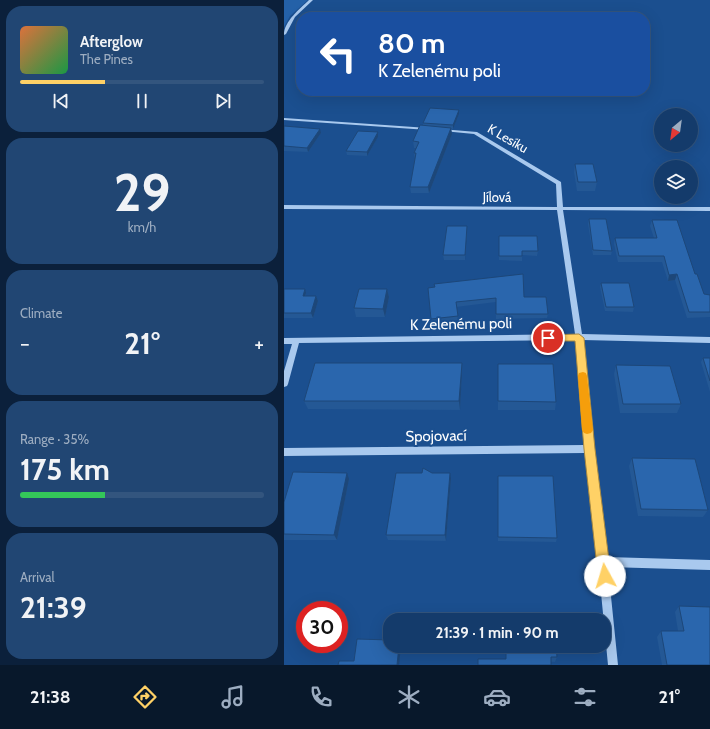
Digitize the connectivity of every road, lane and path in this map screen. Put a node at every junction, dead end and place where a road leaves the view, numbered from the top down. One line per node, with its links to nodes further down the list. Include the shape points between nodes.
1 (311, 0): 2 (street)
2 (298, 12)
3 (296, 14): 4 (street)
4 (284, 34)
5 (284, 119): 7 (street, K Lesíku, via 475,133 559,183)
6 (284, 207): 7 (street, Jílová)
7 (560, 208): 8 (street, Jílová); 9 (street, K Lesíku)
8 (710, 209)
9 (579, 338): 10 (street, K Zelenému poli); 12 (street, K Zelenému poli); 14 (street)
10 (710, 340)
11 (284, 341): 12 (street, K Zelenému poli)
12 (296, 341): 13 (street)
13 (284, 384)
14 (589, 449): 15 (street, Spojovací); 16 (street)
15 (284, 452)
16 (603, 562): 17 (street); 18 (street)
17 (710, 565)
18 (613, 665)

